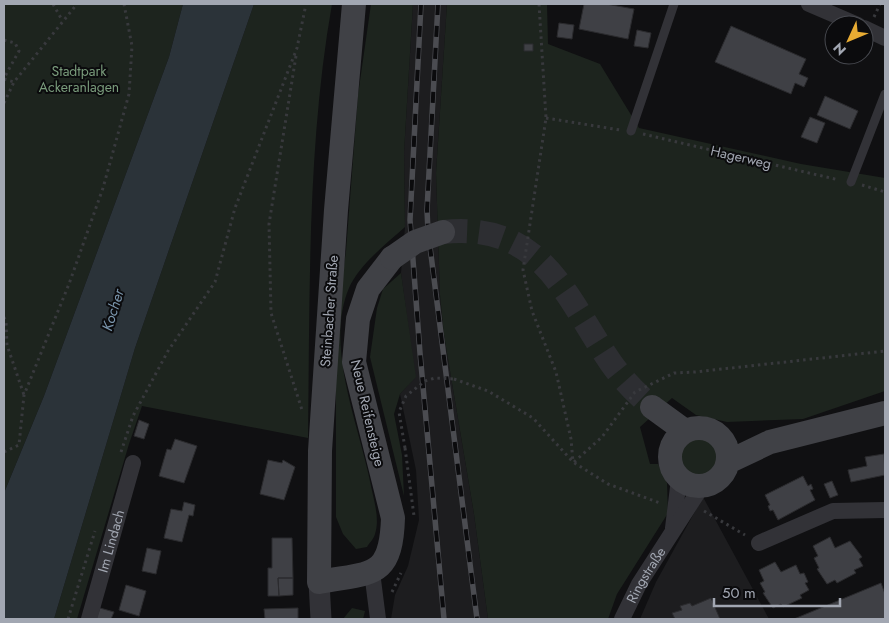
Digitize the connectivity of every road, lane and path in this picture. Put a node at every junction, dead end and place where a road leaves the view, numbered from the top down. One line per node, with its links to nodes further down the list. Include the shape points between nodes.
1 (52, 4): 10 (path)
2 (77, 4): 10 (path)
3 (124, 4): 24 (path, via 132,46 129,94 103,188)
4 (306, 4): 12 (path)
5 (354, 4): 45 (main road, Steinbacher Straße, via 320,450)
6 (539, 4): 17 (path)
7 (674, 4): 18 (lane)
8 (809, 4): 9 (street)
9 (835, 15)
10 (62, 20): 14 (path)
11 (4, 40): 13 (path, via 15,43 18,51)
12 (297, 48): 27 (path, via 269,224 271,313); 33 (path, via 235,208 214,282 168,351 133,416)
13 (4, 78): 14 (path)
14 (14, 82): 16 (path)
15 (885, 94): 19 (lane)
16 (4, 103)
17 (546, 118): 18 (path, Hagerweg); 34 (path, via 523,270 532,311 556,372)
18 (631, 131): 19 (path, Hagerweg)
19 (851, 182): 20 (path, Hagerweg)
20 (885, 192)
21 (443, 232): 44 (main road, Neue Reifensteige, bridge, via 416,242 392,258 368,289 358,319 354,362 393,518 392,543 381,566)
22 (4, 317): 24 (path, via 7,346)
23 (885, 351): 34 (path, via 674,373 634,392 602,437)
24 (24, 395): 32 (path, via 19,445)
25 (656, 411): 28 (main road)
26 (885, 413): 30 (main road)
27 (304, 418)
28 (679, 436): 29 (main road, via 705,428); 36 (main road, via 669,456 670,465)
29 (722, 440): 30 (main road); 35 (main road)
30 (770, 442): 35 (main road)
31 (405, 448): 34 (path, bridge, via 399,412 406,396 425,381 435,378 488,390 533,418)
32 (4, 452)
33 (126, 461): 47 (street, Im Lindach)
34 (573, 462): 38 (path, via 608,484)
35 (728, 462): 37 (main road, via 719,478)
36 (679, 479): 37 (main road, via 686,484); 42 (street, Ringstraße)
37 (702, 486): 42 (street, Ringstraße)
38 (666, 506)
39 (885, 510): 43 (street, via 833,511)
40 (704, 511): 43 (path)
41 (97, 526): 46 (path)
42 (672, 533): 50 (street, Ringstraße, via 639,584)
43 (759, 543)
44 (372, 572): 45 (main road); 49 (street)
45 (319, 582): 48 (street, Steinbacher Straße)
46 (68, 619)
47 (89, 619)
48 (321, 619)
49 (378, 619)
50 (622, 619)

